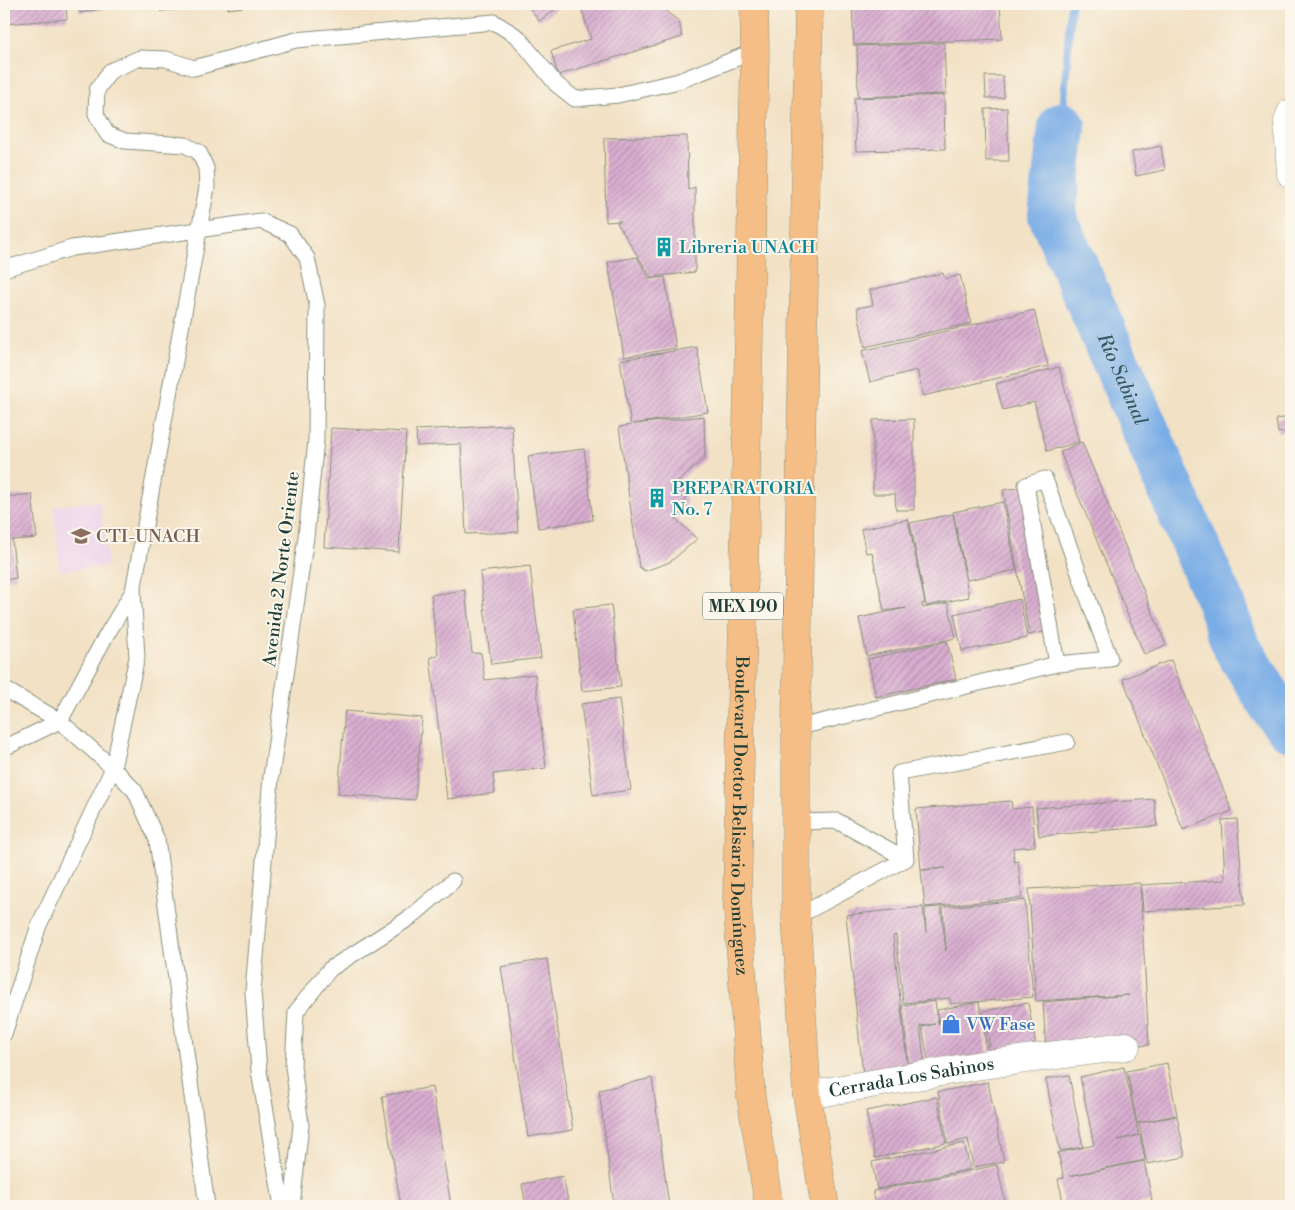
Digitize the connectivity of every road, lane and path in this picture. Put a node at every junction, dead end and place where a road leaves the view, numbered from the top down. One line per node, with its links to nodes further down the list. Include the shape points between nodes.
1 (754, 4): 3 (main road, Boulevard Doctor Belisario Domínguez / MEX 190)
2 (809, 4): 12 (main road, MEX 190)
3 (755, 51): 6 (lane, via 679,81 618,95 575,99 556,84 518,37 494,22 296,40 194,68 166,59 140,58 110,71 97,90 96,106 96,114 107,134 125,141 185,145 199,152 206,168 207,188); 26 (main road, Boulevard Doctor Belisario Domínguez / MEX 190, via 737,898 751,1097)
4 (1291, 113): 5 (street, via 1288,122)
5 (1291, 174)
6 (200, 229): 7 (lane, Avenida 2 Norte Oriente, via 72,248); 8 (lane); 24 (lane, Avenida 2 Norte Oriente, via 261,221 290,234 307,258 317,306 316,440 306,537 271,778 252,992 259,1071)
7 (4, 269)
8 (133, 591): 11 (lane); 15 (lane, via 137,658)
9 (1057, 664): 9 (lane, via 1110,659 1045,479 1026,485); 12 (lane)
10 (4, 689): 11 (lane)
11 (60, 721): 14 (lane); 15 (lane)
12 (796, 728): 16 (main road, MEX 190)
13 (1067, 742): 17 (lane, via 898,774)
14 (4, 748)
15 (113, 768): 20 (lane, via 39,925); 23 (lane, via 135,790 157,840)
16 (796, 822): 17 (lane, via 837,822); 19 (main road, MEX 190)
17 (906, 859): 19 (lane)
18 (453, 881): 25 (lane, via 411,917 330,969 296,1012 293,1066 301,1125)
19 (796, 917): 22 (main road, MEX 190)
20 (4, 1034)
21 (1126, 1046): 22 (street, Cerrada Los Sabinos, via 981,1065)
22 (807, 1094): 27 (main road, MEX 190)
23 (207, 1206)
24 (282, 1206)
25 (292, 1206)
26 (769, 1206)
27 (825, 1206)

